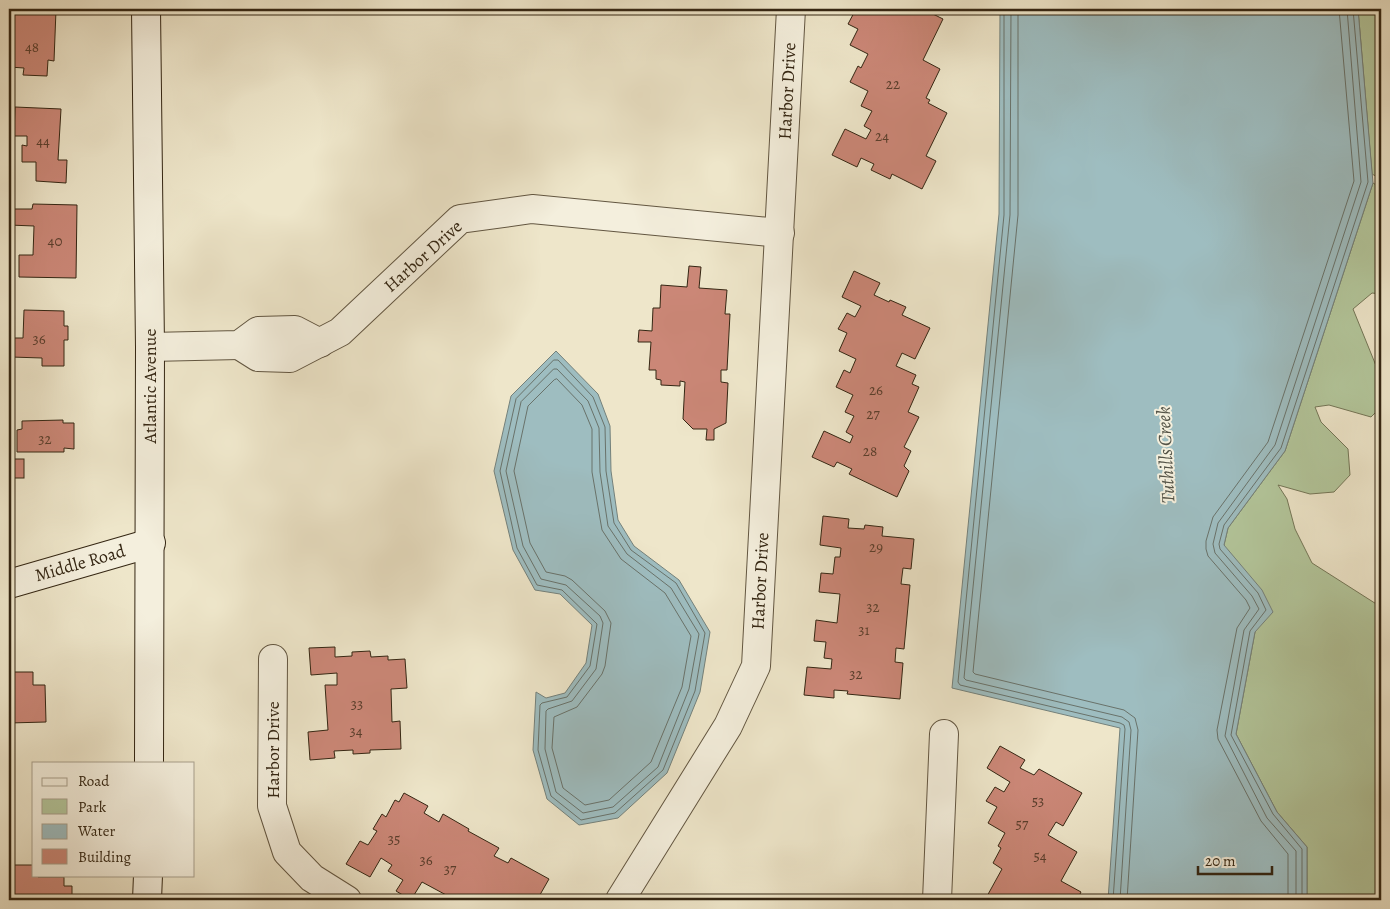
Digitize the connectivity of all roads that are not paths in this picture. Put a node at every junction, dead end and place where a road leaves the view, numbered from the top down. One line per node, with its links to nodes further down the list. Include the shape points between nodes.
1 (146, 9): 4 (street, Atlantic Avenue)
2 (792, 9): 3 (street, Harbor Drive)
3 (780, 233): 4 (street, Harbor Drive, via 532,209 460,219 340,332 290,358 258,357 239,345); 11 (street, Harbor Drive, via 756,666 728,726)
4 (150, 347): 5 (street, Atlantic Avenue)
5 (151, 543): 6 (street, Middle Road); 9 (street, Atlantic Avenue)
6 (9, 584)
7 (273, 659): 13 (street, Harbor Drive, via 272,806 288,852 312,878)
8 (944, 734): 14 (street)
9 (149, 762)
10 (148, 876): 12 (street)
11 (626, 898)
12 (147, 900)
13 (347, 900)
14 (937, 900)

